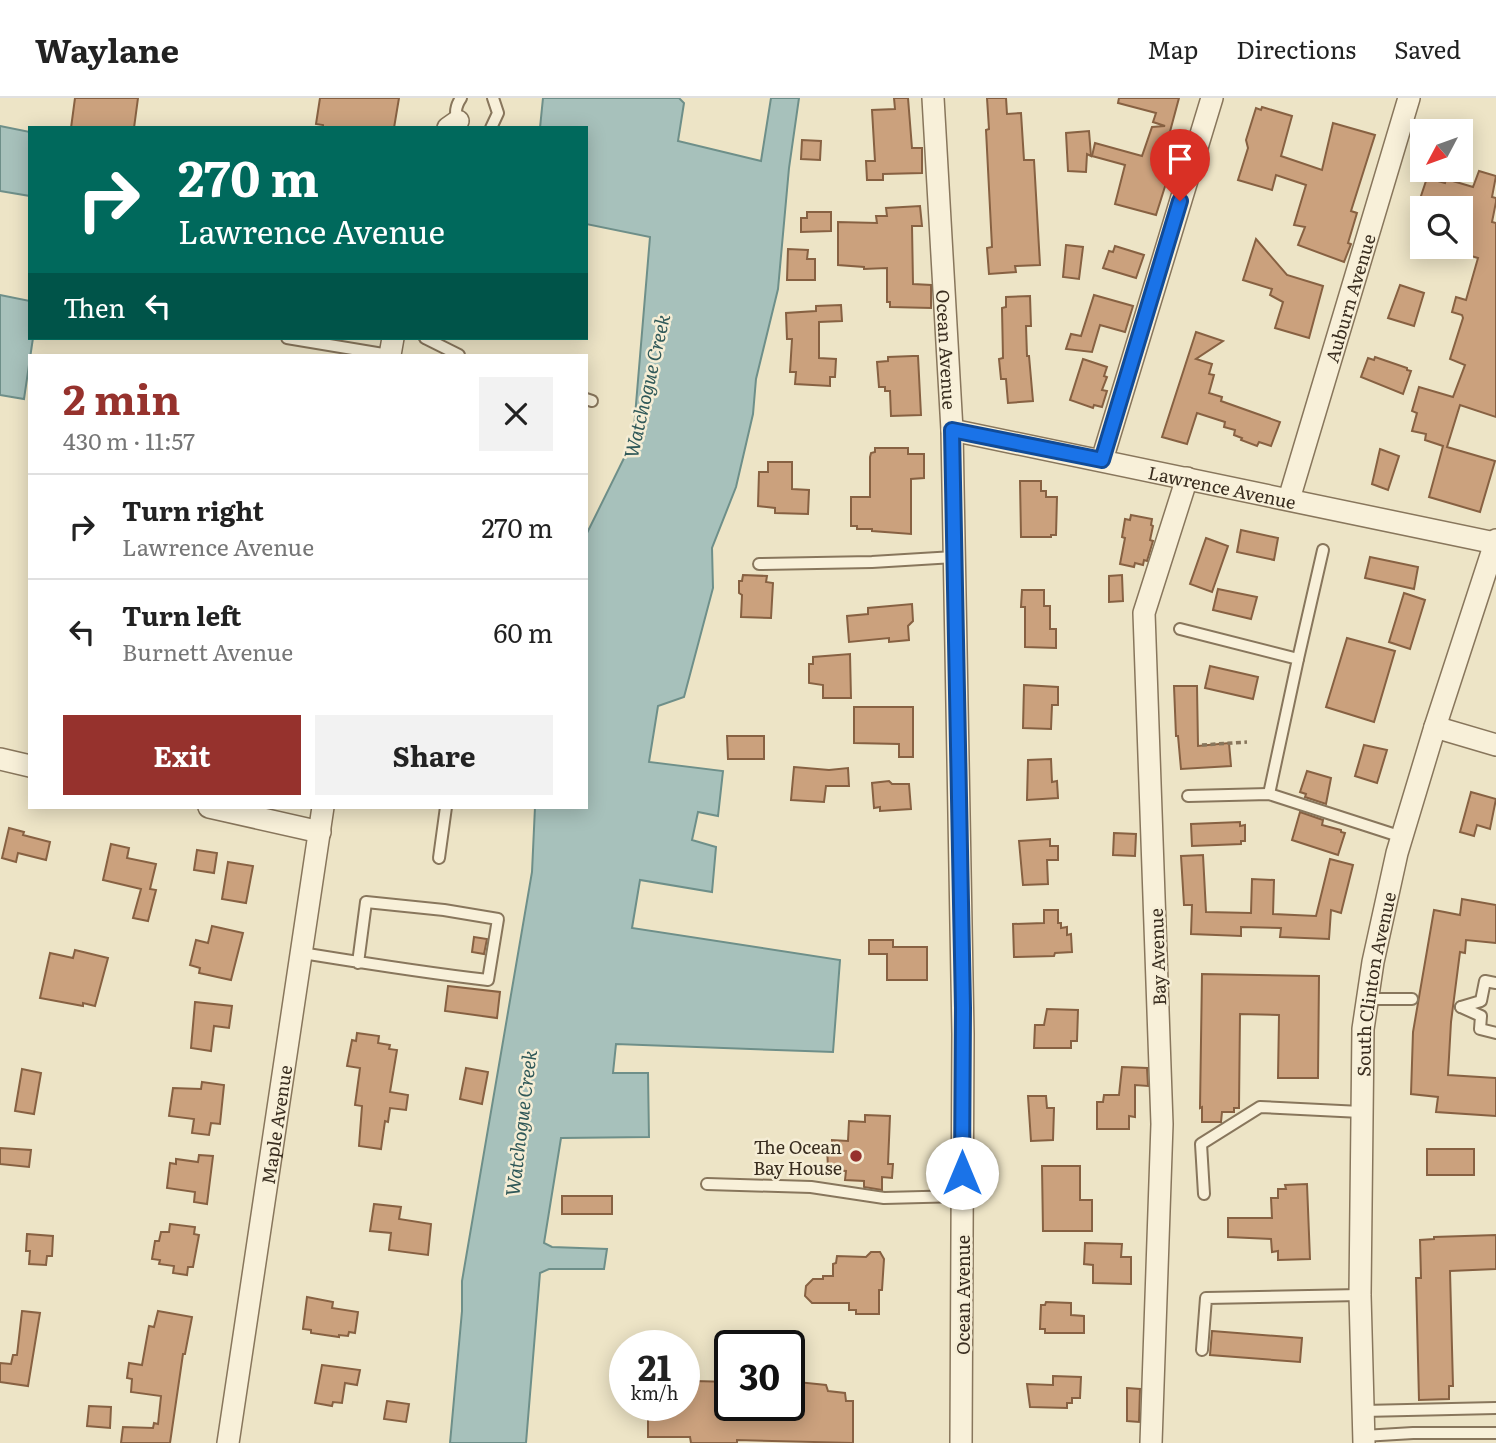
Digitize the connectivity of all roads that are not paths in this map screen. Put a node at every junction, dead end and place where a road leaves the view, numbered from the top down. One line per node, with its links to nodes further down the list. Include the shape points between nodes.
1 (461, 98): 6 (lane)
2 (493, 98): 7 (lane, via 498,113)
3 (933, 98): 12 (street, Ocean Avenue)
4 (1212, 98): 13 (street)
5 (1409, 98): 15 (street, Auburn Avenue)
6 (456, 126)
7 (492, 126)
8 (299, 340): 10 (lane)
9 (429, 340): 11 (lane)
10 (383, 354)
11 (457, 354)
12 (952, 430): 13 (street, Lawrence Avenue); 18 (street, Ocean Avenue)
13 (1102, 460): 14 (street, Lawrence Avenue)
14 (1187, 478): 15 (street, Lawrence Avenue); 52 (street, Bay Avenue, via 1144,613 1162,1124)
15 (1289, 499): 16 (street, Lawrence Avenue)
16 (1496, 542): 22 (street, South Clinton Avenue)
17 (1323, 550): 21 (lane)
18 (954, 557): 19 (lane); 43 (street, Ocean Avenue)
19 (759, 564)
20 (1180, 629): 21 (lane)
21 (1298, 659): 26 (lane)
22 (1435, 727): 23 (street); 32 (street, South Clinton Avenue)
23 (1496, 745)
24 (0, 759): 25 (street)
25 (28, 766)
26 (1269, 793): 27 (lane); 32 (lane)
27 (1188, 796)
28 (218, 809): 31 (street)
29 (323, 809): 31 (street, Maple Avenue)
30 (446, 809): 33 (lane)
31 (320, 832): 34 (street, Maple Avenue)
32 (1402, 837): 37 (street, South Clinton Avenue)
33 (439, 858)
34 (302, 953): 35 (lane); 50 (street, Maple Avenue)
35 (358, 963): 35 (lane, via 488,980 498,919 366,902)
36 (1496, 983): 39 (lane, via 1485,981 1481,1001 1461,1007 1481,1016 1480,1029)
37 (1367, 999): 38 (lane); 40 (street, South Clinton Avenue)
38 (1412, 999)
39 (1496, 1033)
40 (1361, 1112): 42 (lane, via 1260,1107 1201,1144); 44 (street, South Clinton Avenue)
41 (707, 1184): 43 (lane, via 811,1187 884,1198)
42 (1204, 1194)
43 (962, 1196): 51 (street, Ocean Avenue)
44 (1360, 1295): 45 (lane, via 1206,1298); 47 (street, South Clinton Avenue)
45 (1202, 1350)
46 (1496, 1408): 47 (lane)
47 (1363, 1412): 49 (street, South Clinton Avenue)
48 (1496, 1433): 49 (lane, via 1413,1433)
49 (1364, 1439)
50 (228, 1443)
51 (961, 1443)
52 (1151, 1443)

